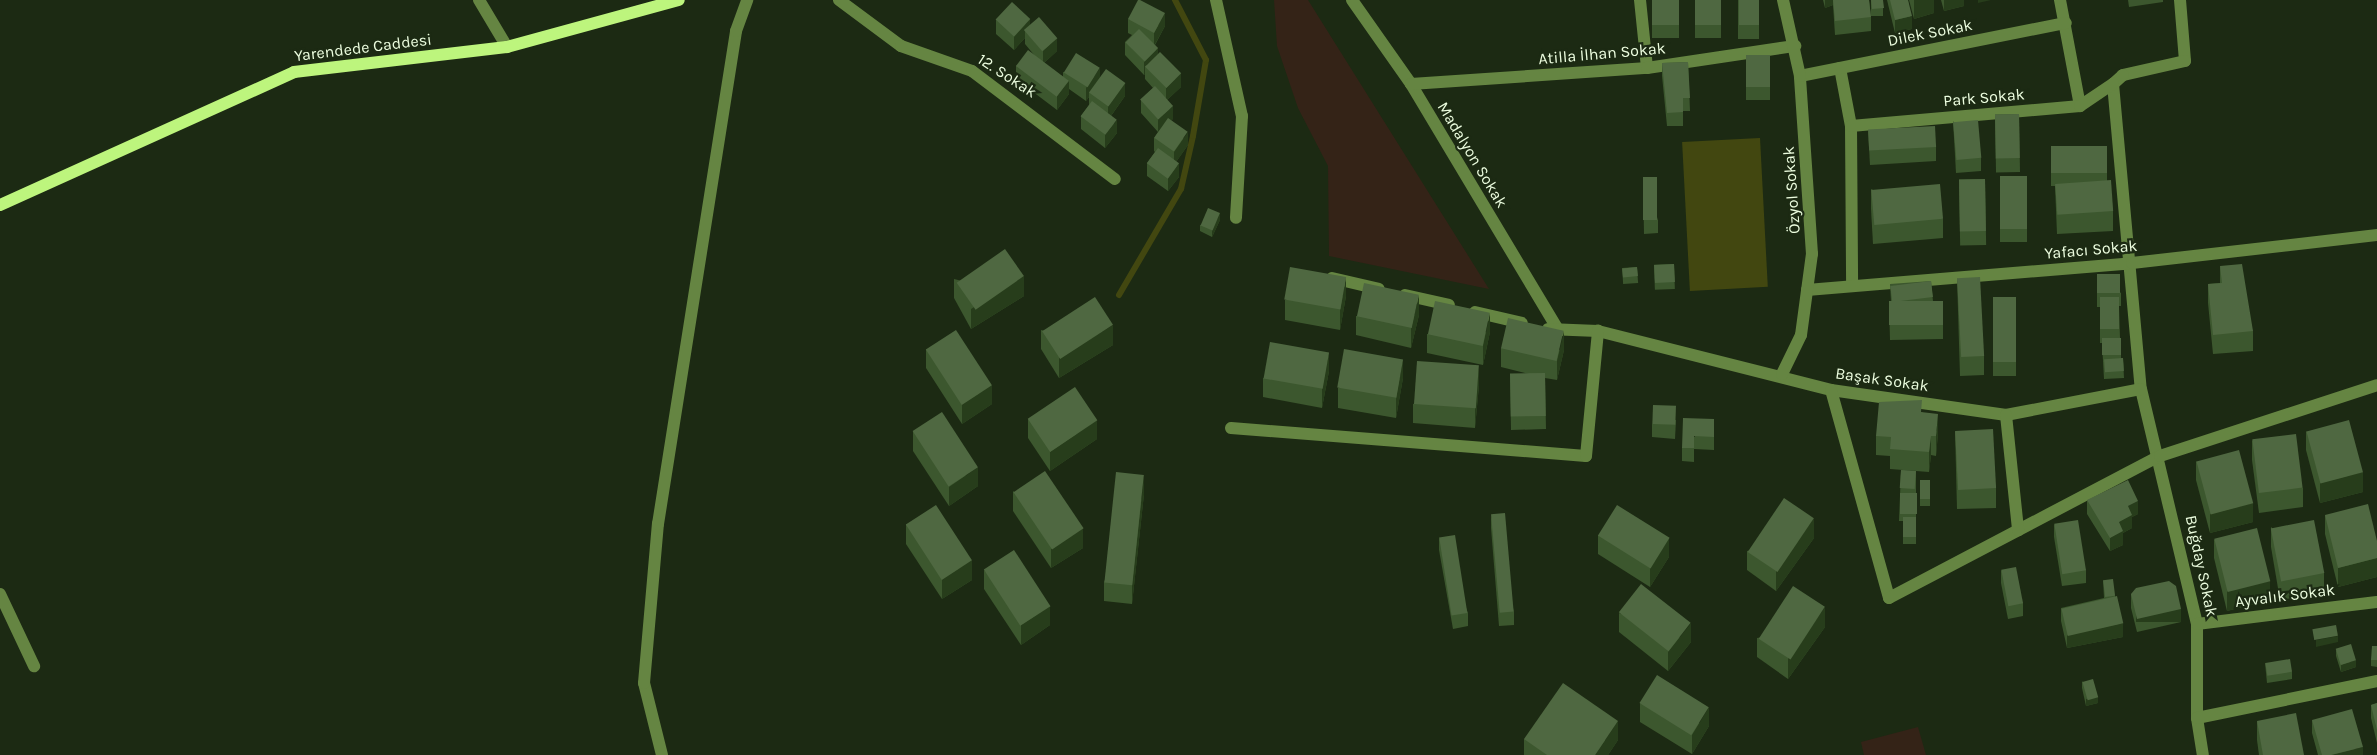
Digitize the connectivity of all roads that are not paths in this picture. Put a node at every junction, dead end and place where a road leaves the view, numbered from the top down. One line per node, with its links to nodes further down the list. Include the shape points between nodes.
1 (479, 0): 13 (street)
2 (679, 0): 13 (main road, Yarendede Caddesi)
3 (747, 0): 45 (street, via 736,31 658,524 645,683)
4 (839, 0): 21 (street, 12. Sokak, via 902,46 972,71)
5 (1216, 0): 23 (street, via 1242,116)
6 (1352, 0): 17 (street, Madalyon Sokak)
7 (1640, 0): 14 (street)
8 (1783, 0): 12 (street, Özyol Sokak)
9 (2060, 0): 11 (street)
10 (2180, 0): 18 (street, Park Sokak, via 2185,62 2123,75)
11 (2066, 23): 15 (street, Dilek Sokak); 19 (street)
12 (1795, 46): 14 (street, Atilla İlhan Sokak); 16 (street, Özyol Sokak)
13 (507, 47): 22 (main road, Yarendede Caddesi, via 294,72)
14 (1647, 68): 17 (street, Atilla İlhan Sokak)
15 (1839, 68): 16 (street, Dilek Sokak); 20 (street)
16 (1800, 76): 28 (street, Özyol Sokak, via 1812,254)
17 (1411, 84): 30 (street, Madalyon Sokak)
18 (2113, 84): 19 (street, Park Sokak); 25 (street)
19 (2080, 106): 20 (street, Park Sokak)
20 (1851, 126): 27 (street)
21 (1115, 179)
22 (0, 205)
23 (1236, 218)
24 (2377, 234): 25 (street, Yafacı Sokak)
25 (2132, 263): 27 (street, Yafacı Sokak); 33 (street)
26 (1330, 278): 30 (street, Başak Sokak)
27 (1852, 286): 28 (street, Yafacı Sokak)
28 (1807, 290): 31 (street, Özyol Sokak, via 1801,335)
29 (1598, 331): 30 (street, Başak Sokak); 31 (street, Başak Sokak); 36 (street, via 1586,456)
30 (1559, 332)
31 (1782, 374): 34 (street, Başak Sokak)
32 (2377, 385): 37 (street)
33 (2140, 389): 35 (street, Başak Sokak); 37 (street)
34 (1831, 390): 35 (street, Başak Sokak); 38 (street, via 1889,598)
35 (2006, 415): 38 (street)
36 (1231, 428)
37 (2160, 456): 38 (street); 41 (street, Buğday Sokak)
38 (2018, 530)
39 (0, 594): 42 (street)
40 (2377, 602): 41 (street, Ayvalık Sokak)
41 (2197, 624): 44 (street, Buğday Sokak)
42 (34, 666)
43 (2377, 681): 44 (street)
44 (2197, 718): 46 (street, Buğday Sokak)
45 (662, 755)
46 (2203, 755)

